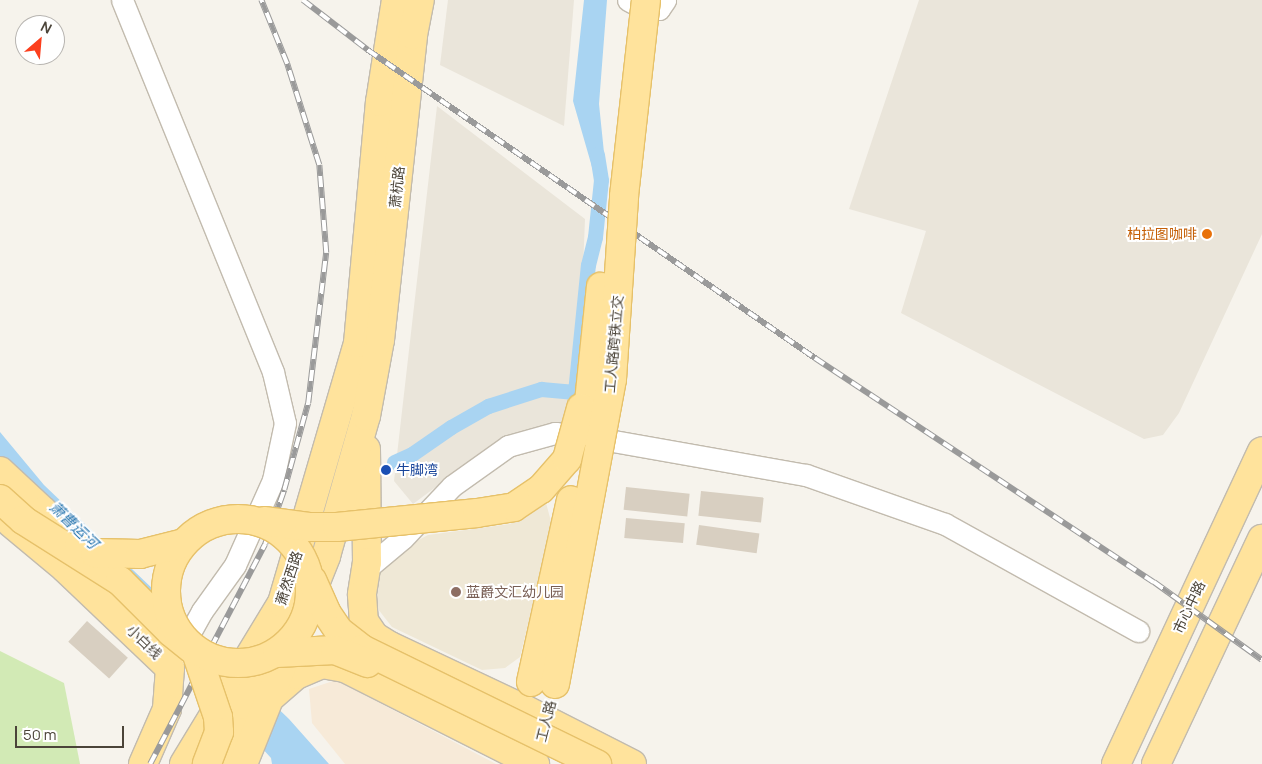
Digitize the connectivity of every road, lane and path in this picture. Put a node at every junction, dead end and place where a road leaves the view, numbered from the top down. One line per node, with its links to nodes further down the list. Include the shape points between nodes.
1 (122, 0): 24 (street, via 273,372 285,423 273,480 234,565 202,611)
2 (396, 0): 7 (main road, 萧杭路, via 380,102 358,343)
3 (420, 0): 7 (main road, 萧杭路)
4 (629, 0): 6 (street, via 643,8 659,9); 8 (main road, 工人路跨铁立交, bridge)
5 (646, 0): 26 (main road, 工人路跨铁立交, bridge, via 624,196 612,379)
6 (665, 0)
7 (362, 373): 9 (main road, 萧然西路); 22 (main road, 萧然西路, via 282,603)
8 (591, 375): 15 (main road, bridge, via 567,458 542,489 514,507 336,527); 26 (main road, 工人路跨铁立交, bridge, via 588,423)
9 (366, 416): 19 (main road); 22 (main road, 萧然西路, via 326,556)
10 (1262, 451): 38 (main road, 市心中路)
11 (0, 471): 18 (main road, via 43,511)
12 (0, 485): 17 (main road, bridge, via 33,518 95,553 140,554)
13 (0, 499): 23 (main road, bridge, via 23,520 120,581)
14 (0, 514): 18 (main road, 小白线)
15 (240, 519): 17 (main road, bridge, via 219,521 200,529); 20 (main road, bridge, via 263,523 283,535 299,552)
16 (1262, 539): 39 (main road)
17 (184, 543): 23 (main road, bridge, via 172,560 166,603 173,623)
18 (65, 568): 24 (main road, 小白线)
19 (366, 569): 21 (street, via 403,538 452,486 492,457 508,446 555,433 806,475 945,524); 28 (main road, via 362,595 364,621 374,636)
20 (308, 573): 22 (main road, bridge, via 311,596 305,620 293,640); 36 (main road, bridge, via 326,612 339,631 362,649)
21 (1138, 632)
22 (279, 642): 23 (main road, bridge, via 258,661 237,664); 25 (main road); 27 (main road, 萧然西路); 30 (main road, 萧然西路); 32 (main road, via 258,677); 35 (main road, bridge, via 343,652)
23 (196, 652): 31 (main road, bridge, via 220,732)
24 (170, 668): 29 (main road, 小白线, via 167,709)
25 (350, 669): 27 (main road, via 322,664 296,675); 34 (main road)
26 (543, 683): 28 (main road, 工人路)
27 (272, 696): 33 (main road, 萧然西路)
28 (536, 716): 34 (main road, 工人路); 37 (main road)
29 (143, 764)
30 (184, 764)
31 (207, 764)
32 (219, 764)
33 (244, 764)
34 (535, 764)
35 (571, 764)
36 (597, 764)
37 (632, 764)
38 (1116, 764)
39 (1156, 764)

